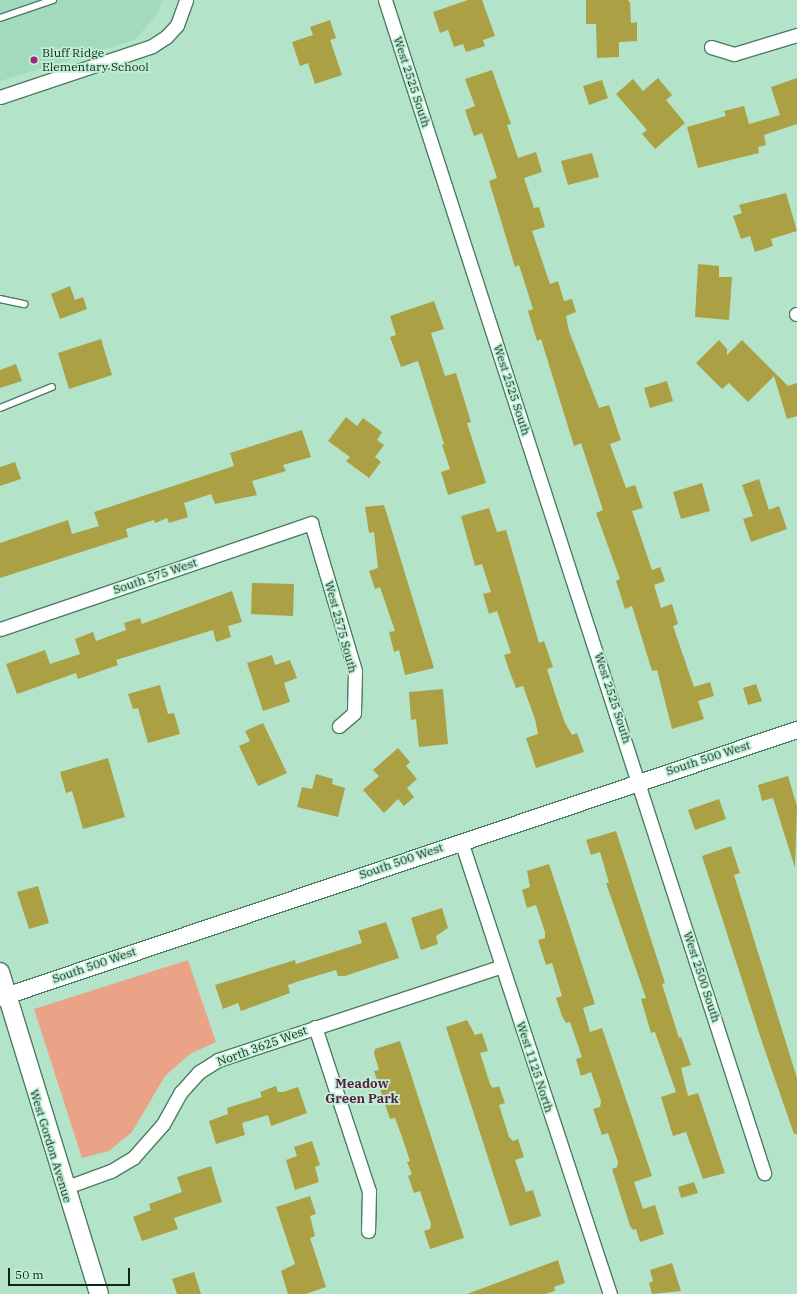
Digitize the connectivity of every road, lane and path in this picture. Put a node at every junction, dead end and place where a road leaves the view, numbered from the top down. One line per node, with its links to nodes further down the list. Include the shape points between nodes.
1 (53, 0): 4 (lane)
2 (186, 0): 7 (street, via 178,25 152,46)
3 (385, 0): 16 (street, West 2525 South)
4 (0, 18)
5 (797, 35): 6 (street, via 734,54)
6 (711, 47)
7 (0, 97)
8 (0, 298): 9 (lane)
9 (24, 304)
10 (52, 387): 11 (lane)
11 (0, 408)
12 (311, 523): 13 (street, South 575 West); 14 (street, West 2575 South, via 355,671 354,713)
13 (0, 629)
14 (339, 726)
15 (797, 730): 16 (street, South 500 West)
16 (640, 780): 17 (street, South 500 West); 22 (street, West 2500 South)
17 (461, 841): 18 (street, West 1125 North); 20 (street, South 500 West)
18 (502, 966): 21 (street, North 3625 West); 26 (street, West 1125 North)
19 (0, 972): 20 (main road, West Gordon Avenue)
20 (3, 997): 23 (main road, West Gordon Avenue)
21 (315, 1027): 23 (street, North 3625 West, via 218,1060 199,1072 180,1092 159,1129 133,1158 111,1171); 24 (street, via 369,1191)
22 (764, 1173)
23 (64, 1188): 25 (main road, West Gordon Avenue)
24 (368, 1231)
25 (99, 1294)
26 (610, 1294)

